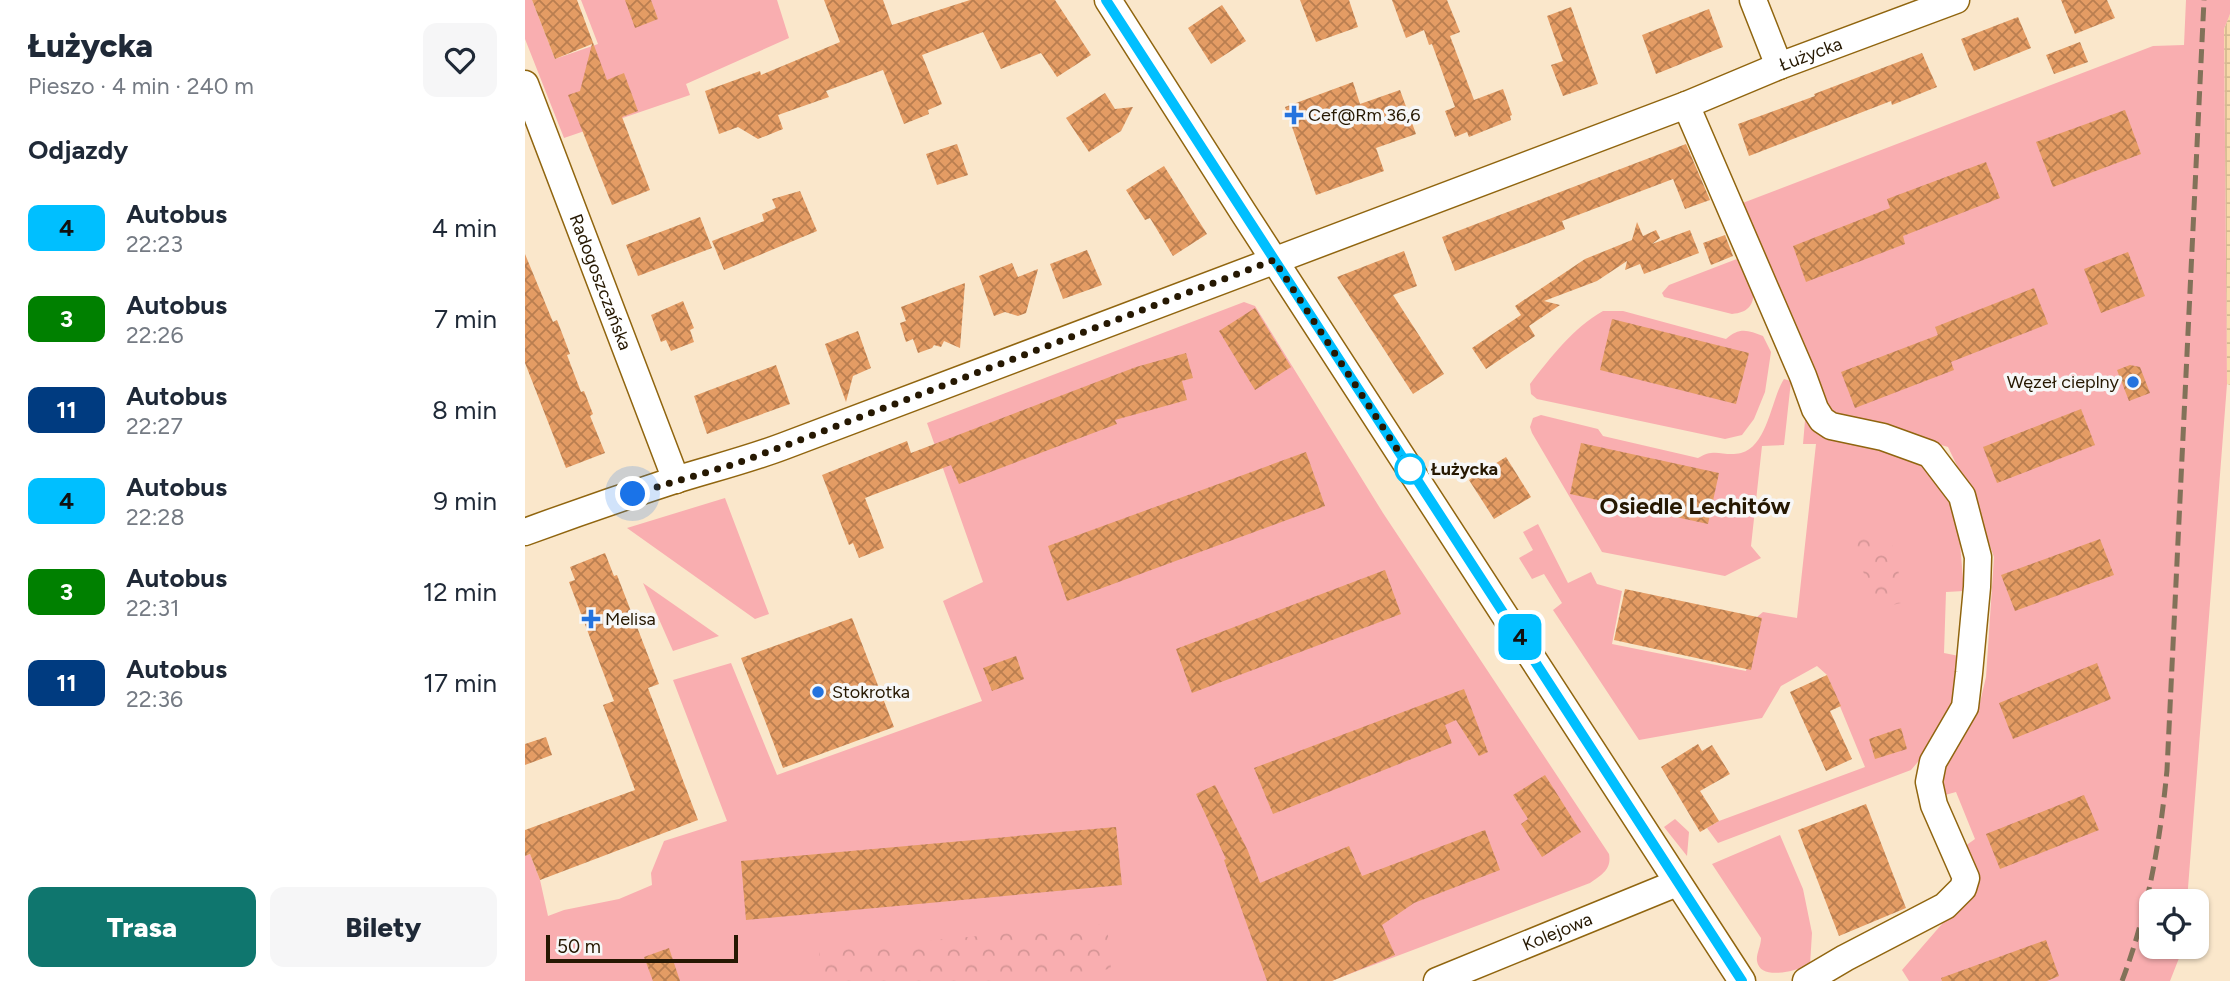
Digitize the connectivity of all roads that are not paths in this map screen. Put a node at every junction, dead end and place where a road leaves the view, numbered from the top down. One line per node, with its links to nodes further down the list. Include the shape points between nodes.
1 (1752, 0): 4 (street)
2 (1956, 0): 4 (street, Łużycka)
3 (1109, 2): 7 (street)
4 (1779, 66): 6 (street, Łużycka)
5 (525, 84): 8 (street, Radogoszczańska)
6 (1686, 105): 7 (street, Łużycka); 13 (street, via 1815,410 1831,426 1883,437 1930,454 1962,496 1978,557 1965,707 1933,762 1929,782 1934,805 1966,878 1963,888 1945,906)
7 (1274, 260): 8 (street, Łużycka, via 735,464); 10 (street)
8 (675, 480): 9 (street, Łużycka)
9 (525, 532)
10 (1677, 883): 11 (street, Kolejowa); 12 (street)
11 (1437, 981)
12 (1742, 981)
13 (1806, 981)

